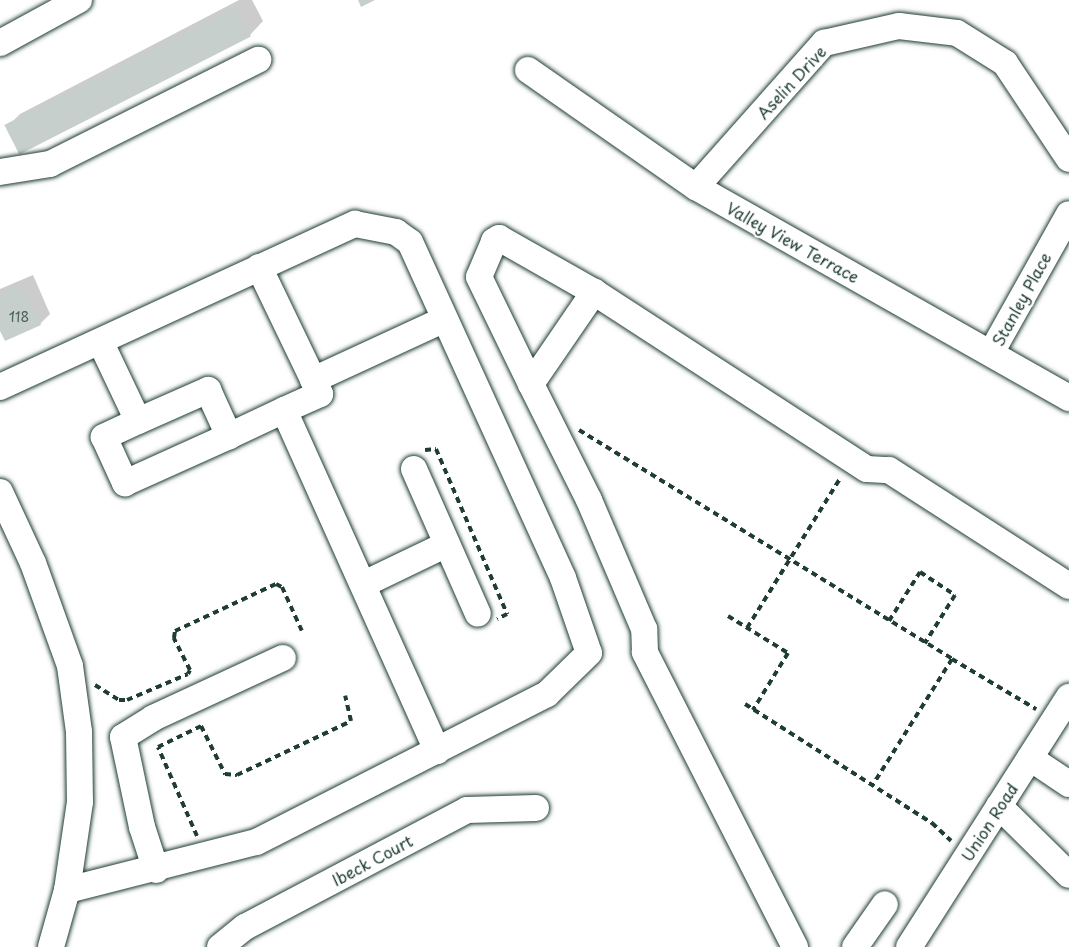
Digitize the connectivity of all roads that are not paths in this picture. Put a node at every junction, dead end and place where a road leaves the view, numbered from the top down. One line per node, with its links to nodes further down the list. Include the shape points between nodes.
1 (79, 0): 2 (street)
2 (0, 43)
3 (258, 60): 6 (street, via 50,164)
4 (528, 70): 7 (street, Valley View Terrace)
5 (1069, 159): 7 (street, Aselin Drive, via 1005,63 957,33 898,26 824,43)
6 (0, 172)
7 (696, 187): 13 (street, Valley View Terrace)
8 (1069, 214): 13 (street, Stanley Place)
9 (260, 267): 11 (street, via 355,224 396,232 410,242); 12 (street); 14 (street)
10 (594, 292): 15 (street); 15 (street, via 500,238 494,241 479,277); 25 (street, via 867,469 889,470)
11 (445, 319): 14 (street); 29 (street, via 563,578 589,653 548,694)
12 (101, 343): 16 (street); 19 (street)
13 (990, 353): 17 (street, Valley View Terrace)
14 (313, 380): 18 (street, via 320,394)
15 (531, 384): 40 (street, via 589,500 644,629 645,652)
16 (0, 387)
17 (1069, 398)
18 (284, 410): 20 (street); 24 (street)
19 (138, 421): 20 (street, via 208,390); 20 (street, via 104,437 125,483)
20 (229, 436)
21 (414, 469): 23 (street)
22 (0, 492): 36 (street, via 33,563 70,666 79,732 80,802)
23 (447, 544): 24 (street); 26 (street)
24 (364, 584): 29 (street)
25 (1069, 586)
26 (478, 614)
27 (283, 658): 34 (street, via 153,718 123,737 142,827)
28 (1069, 697): 30 (street, Union Road)
29 (437, 751): 34 (street, via 256,842)
30 (1030, 758): 31 (street); 32 (street, Union Road)
31 (1069, 784)
32 (999, 806): 35 (street); 42 (street, Union Road)
33 (536, 808): 39 (street, Ibeck Court, via 467,810 245,927)
34 (156, 870): 36 (street)
35 (1069, 875)
36 (67, 890): 38 (street)
37 (885, 904): 41 (street)
38 (51, 947)
39 (220, 947)
40 (795, 947)
41 (855, 947)
42 (909, 947)

